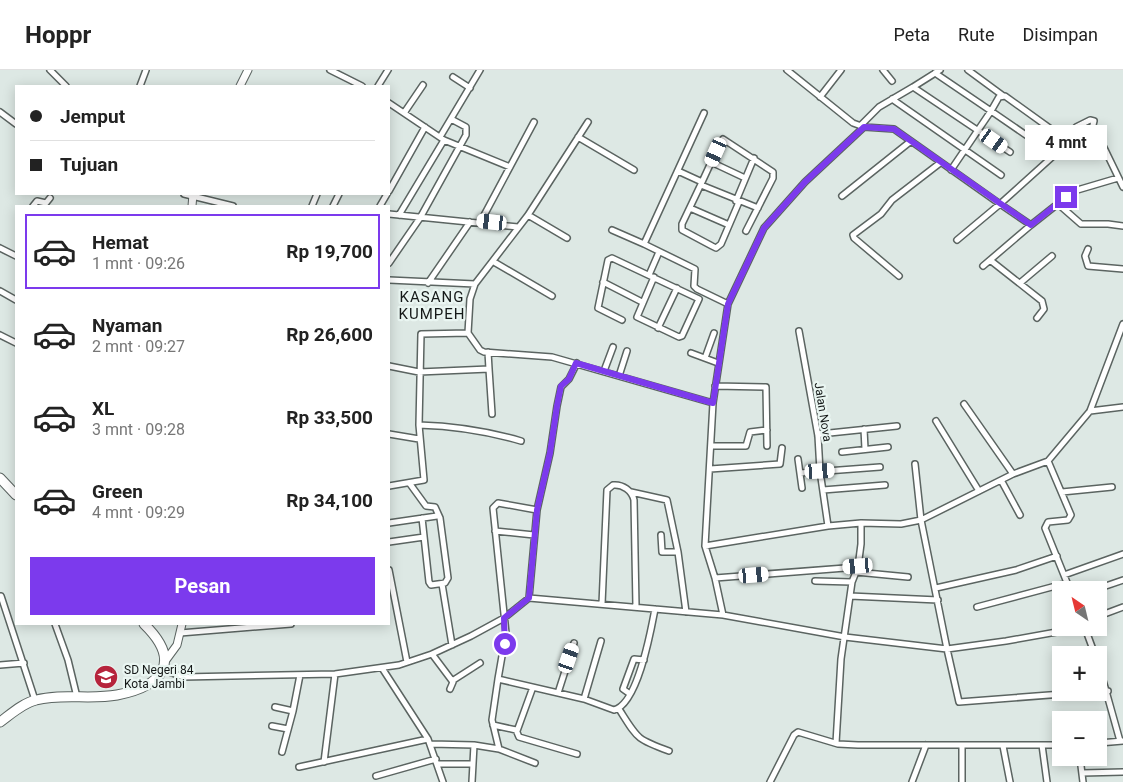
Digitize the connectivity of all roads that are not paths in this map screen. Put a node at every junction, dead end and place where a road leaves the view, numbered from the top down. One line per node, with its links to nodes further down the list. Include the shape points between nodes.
1 (50, 70): 14 (street)
2 (146, 70): 15 (street)
3 (248, 70): 16 (street)
4 (330, 70): 17 (street)
5 (388, 70): 18 (street)
6 (480, 70): 21 (street)
7 (787, 70): 23 (street)
8 (840, 70): 23 (street)
9 (883, 70): 13 (street)
10 (968, 70): 22 (street)
11 (938, 72): 20 (street); 26 (street)
12 (453, 77): 21 (street)
13 (892, 81)
14 (65, 85)
15 (140, 85)
16 (240, 85)
17 (360, 85)
18 (379, 85)
19 (423, 86): 28 (street)
20 (913, 87): 24 (street); 36 (street)
21 (470, 88): 30 (street)
22 (1002, 95): 26 (street); 40 (street)
23 (820, 97): 35 (street)
24 (892, 99): 35 (street, via 879,107); 42 (street)
25 (390, 104): 28 (street)
26 (991, 111): 36 (street); 44 (street)
27 (0, 112): 33 (street)
28 (404, 113): 34 (street)
29 (704, 113): 51 (street)
30 (451, 120): 38 (street); 41 (street, via 467,130)
31 (534, 122): 48 (street)
32 (588, 122): 37 (street)
33 (15, 123)
34 (425, 127): 38 (street); 58 (street)
35 (862, 127): 39 (street, via 894,129); 106 (street, via 770,221)
36 (978, 130): 42 (street); 43 (street)
37 (578, 138): 49 (street); 70 (street)
38 (442, 139): 41 (street); 71 (street)
39 (910, 141): 47 (street); 60 (street)
40 (1069, 142): 44 (street); 54 (street, via 1076,126 1094,121)
41 (459, 146): 48 (street); 72 (street)
42 (965, 150): 50 (street); 53 (street)
43 (1010, 152)
44 (1055, 155): 64 (street)
45 (754, 158): 46 (street, via 723,139); 55 (street); 68 (street, via 774,174)
46 (711, 162): 55 (street); 56 (street)
47 (940, 163): 50 (street); 95 (street, via 853,235)
48 (510, 166): 73 (street)
49 (634, 170)
50 (952, 170): 64 (street)
51 (678, 171): 56 (street); 83 (street)
52 (1123, 173): 54 (street)
53 (1001, 175)
54 (1118, 177): 57 (street); 63 (street, via 1078,188)
55 (745, 178): 62 (street)
56 (701, 183): 62 (street); 67 (street)
57 (1123, 187)
58 (390, 188)
59 (193, 195): 66 (street)
60 (842, 196)
61 (50, 198): 65 (street, via 46,203 37,201)
62 (738, 201): 68 (street); 76 (street)
63 (1057, 203): 75 (street); 77 (street, via 1081,224)
64 (1000, 204): 75 (street); 82 (street)
65 (34, 205)
66 (229, 205)
67 (690, 208): 76 (street); 76 (street, via 682,230 716,248)
68 (758, 208): 80 (street)
69 (390, 214): 71 (street)
70 (528, 214): 78 (street); 81 (street)
71 (399, 215): 72 (street)
72 (420, 218): 74 (street); 90 (street)
73 (481, 221): 74 (street); 78 (street)
74 (470, 222): 98 (street)
75 (1031, 225): 89 (street)
76 (728, 226)
77 (1123, 226)
78 (518, 227): 91 (street)
79 (612, 230): 83 (street)
80 (746, 231)
81 (567, 238)
82 (957, 240)
83 (644, 244): 86 (street)
84 (0, 248): 87 (street)
85 (1088, 249): 93 (street, via 1085,256 1088,266)
86 (659, 252): 94 (street); 106 (street, via 695,269 696,289)
87 (15, 256)
88 (1052, 256): 99 (street)
89 (990, 260): 92 (street); 99 (street)
90 (390, 262)
91 (494, 262): 100 (street); 103 (street)
92 (983, 266)
93 (1123, 269)
94 (651, 276): 97 (street, via 612,258 608,260); 101 (street); 105 (street)
95 (898, 276)
96 (390, 280): 98 (street)
97 (603, 282): 105 (street); 108 (street, via 598,308)
98 (428, 283): 100 (street)
99 (1020, 283): 107 (street, via 1044,306)
100 (475, 284): 112 (street, via 470,299)
101 (677, 288): 110 (street); 110 (street, via 699,300 681,338)
102 (0, 291): 104 (street)
103 (552, 296)
104 (15, 299)
105 (642, 302): 110 (street, via 636,317)
106 (728, 304): 122 (street)
107 (1038, 318)
108 (622, 320)
109 (1123, 324): 132 (street)
110 (658, 328)
111 (799, 331): 140 (street, Jalan Nova)
112 (468, 333): 118 (street, via 480,350); 126 (street, via 421,334)
113 (714, 333): 120 (street)
114 (0, 335): 115 (street)
115 (15, 342)
116 (613, 347): 125 (street)
117 (626, 350): 127 (street)
118 (488, 352): 121 (street, via 544,355); 124 (street)
119 (691, 353): 120 (street)
120 (705, 358): 122 (street)
121 (576, 363): 125 (street); 169 (street, via 574,372 560,390)
122 (718, 363): 128 (street)
123 (390, 366): 126 (street)
124 (489, 369): 126 (street); 133 (street)
125 (604, 371): 127 (street)
126 (419, 372): 135 (street)
127 (619, 376): 129 (street)
128 (716, 386): 129 (street); 138 (street, via 766,387)
129 (713, 403): 143 (street)
130 (964, 404): 156 (street)
131 (1123, 407): 132 (street)
132 (1090, 411): 150 (street)
133 (492, 414)
134 (936, 421): 165 (street)
135 (419, 425): 141 (street); 142 (street, via 493,433)
136 (897, 426): 137 (street)
137 (864, 429): 140 (street); 147 (street)
138 (767, 430): 143 (street, via 750,432 746,446); 144 (street)
139 (390, 434): 141 (street)
140 (818, 436): 154 (street, Jalan Nova)
141 (419, 439): 159 (street, via 424,477 421,482)
142 (521, 441)
143 (711, 446): 153 (street)
144 (768, 446)
145 (888, 447): 147 (street)
146 (782, 448): 153 (street, via 780,464)
147 (865, 449): 148 (street)
148 (842, 452)
149 (798, 459): 155 (street)
150 (1048, 461): 156 (street); 167 (street)
151 (915, 464): 173 (street)
152 (880, 467): 154 (street)
153 (710, 469): 182 (street)
154 (820, 471): 155 (street); 164 (street, Jalan Nova)
155 (800, 473): 163 (street)
156 (1013, 474): 158 (street)
157 (0, 478): 168 (highway)
158 (1001, 480): 165 (street); 170 (street)
159 (410, 484): 160 (street); 171 (street, via 426,506 435,507)
160 (390, 486)
161 (885, 486): 164 (street)
162 (1112, 487): 167 (street)
163 (802, 488)
164 (823, 490): 176 (street, Jalan Nova)
165 (979, 491): 173 (street)
166 (631, 492): 183 (street, via 667,500); 203 (street, via 618,484 607,490); 204 (street, via 635,508)
167 (1062, 492): 185 (street, via 1070,518 1045,524)
168 (15, 494)
169 (537, 510): 177 (street, via 496,503 493,508); 178 (street)
170 (1020, 515)
171 (438, 516): 172 (street); 195 (street, via 448,578)
172 (422, 518): 174 (street); 180 (street)
173 (921, 520): 175 (street, via 900,524); 198 (street)
174 (390, 523)
175 (861, 523): 176 (street); 186 (street)
176 (828, 526): 182 (street)
177 (495, 531): 178 (street); 211 (street)
178 (534, 534): 201 (street)
179 (661, 535): 183 (street, via 662,552)
180 (424, 537): 181 (street); 195 (street, via 429,582 431,585)
181 (390, 542)
182 (705, 546): 190 (street)
183 (678, 552): 208 (street)
184 (1123, 554): 188 (street)
185 (1057, 556): 188 (street); 198 (street, via 1016,570)
186 (857, 570): 189 (street); 190 (street); 194 (street)
187 (390, 575): 226 (street)
188 (1064, 575): 193 (street)
189 (908, 577)
190 (715, 578): 210 (street)
191 (1123, 580): 196 (street)
192 (815, 581): 194 (street)
193 (1066, 581)
194 (852, 582): 200 (street)
195 (442, 584): 221 (street)
196 (1108, 585)
197 (1052, 587): 205 (street)
198 (936, 588): 202 (street)
199 (0, 596): 227 (street)
200 (850, 596): 202 (street); 218 (street)
201 (529, 598): 203 (street); 211 (street)
202 (938, 600): 222 (street)
203 (602, 604): 204 (street)
204 (636, 606): 207 (street)
205 (977, 607)
206 (1123, 607): 209 (street)
207 (655, 608): 208 (street); 225 (street)
208 (686, 612): 210 (street)
209 (1108, 613)
210 (723, 615): 218 (street)
211 (504, 618): 221 (street); 234 (street, via 506,633)
212 (55, 625): 242 (street)
213 (145, 625): 224 (highway, via 160,641)
214 (182, 625): 216 (street)
215 (280, 625): 216 (street)
216 (180, 633): 224 (street, via 174,652)
217 (1052, 633): 222 (street)
218 (846, 637): 222 (street); 257 (street, via 841,659)
219 (601, 642): 243 (street)
220 (574, 643): 239 (street)
221 (452, 645): 223 (street)
222 (947, 649): 241 (street, via 960,702)
223 (432, 654): 226 (street); 235 (street)
224 (166, 660): 231 (highway)
225 (644, 660): 240 (street); 240 (street, via 634,659 623,689)
226 (407, 662): 230 (street)
227 (24, 663): 229 (street); 244 (street)
228 (480, 663): 235 (street)
229 (0, 665)
230 (382, 668): 232 (street); 253 (street)
231 (164, 670): 233 (street, via 183,676); 242 (highway, via 142,685 117,695)
232 (336, 674): 233 (street); 269 (street)
233 (300, 675): 247 (street)
234 (498, 679): 236 (street); 249 (street)
235 (452, 681): 237 (street)
236 (533, 687): 239 (street); 252 (street)
237 (450, 689)
238 (1108, 690): 254 (street)
239 (558, 693): 243 (street)
240 (630, 694): 246 (street)
241 (1052, 695)
242 (77, 697): 244 (highway)
243 (584, 699): 246 (street)
244 (35, 700): 248 (highway)
245 (275, 707): 247 (street)
246 (619, 709): 266 (street, via 636,737)
247 (293, 711): 251 (street)
248 (0, 722)
249 (493, 725): 252 (street); 264 (street)
250 (272, 726): 251 (street)
251 (288, 729): 265 (street)
252 (517, 731): 267 (street, via 519,737)
253 (428, 739): 256 (street); 269 (street)
254 (1122, 741): 255 (street)
255 (1107, 742)
256 (431, 744): 258 (street); 268 (street)
257 (836, 744): 259 (street); 279 (street, via 798,732)
258 (474, 745): 264 (street); 271 (street)
259 (926, 745): 262 (street); 280 (street)
260 (1042, 745): 261 (street); 263 (street); 283 (street)
261 (1052, 745)
262 (962, 746): 263 (street); 281 (street)
263 (1003, 746): 282 (street)
264 (499, 749): 270 (street)
265 (282, 752)
266 (669, 752)
267 (577, 754)
268 (437, 761): 271 (street); 276 (street); 277 (street)
269 (324, 762): 273 (street)
270 (535, 763)
271 (473, 764): 278 (street)
272 (1081, 766): 275 (street)
273 (299, 767)
274 (1123, 772): 275 (street)
275 (1082, 773): 284 (street)
276 (376, 776)
277 (443, 782)
278 (472, 782)
279 (770, 782)
280 (912, 782)
281 (962, 782)
282 (1010, 782)
283 (1047, 782)
284 (1084, 782)

